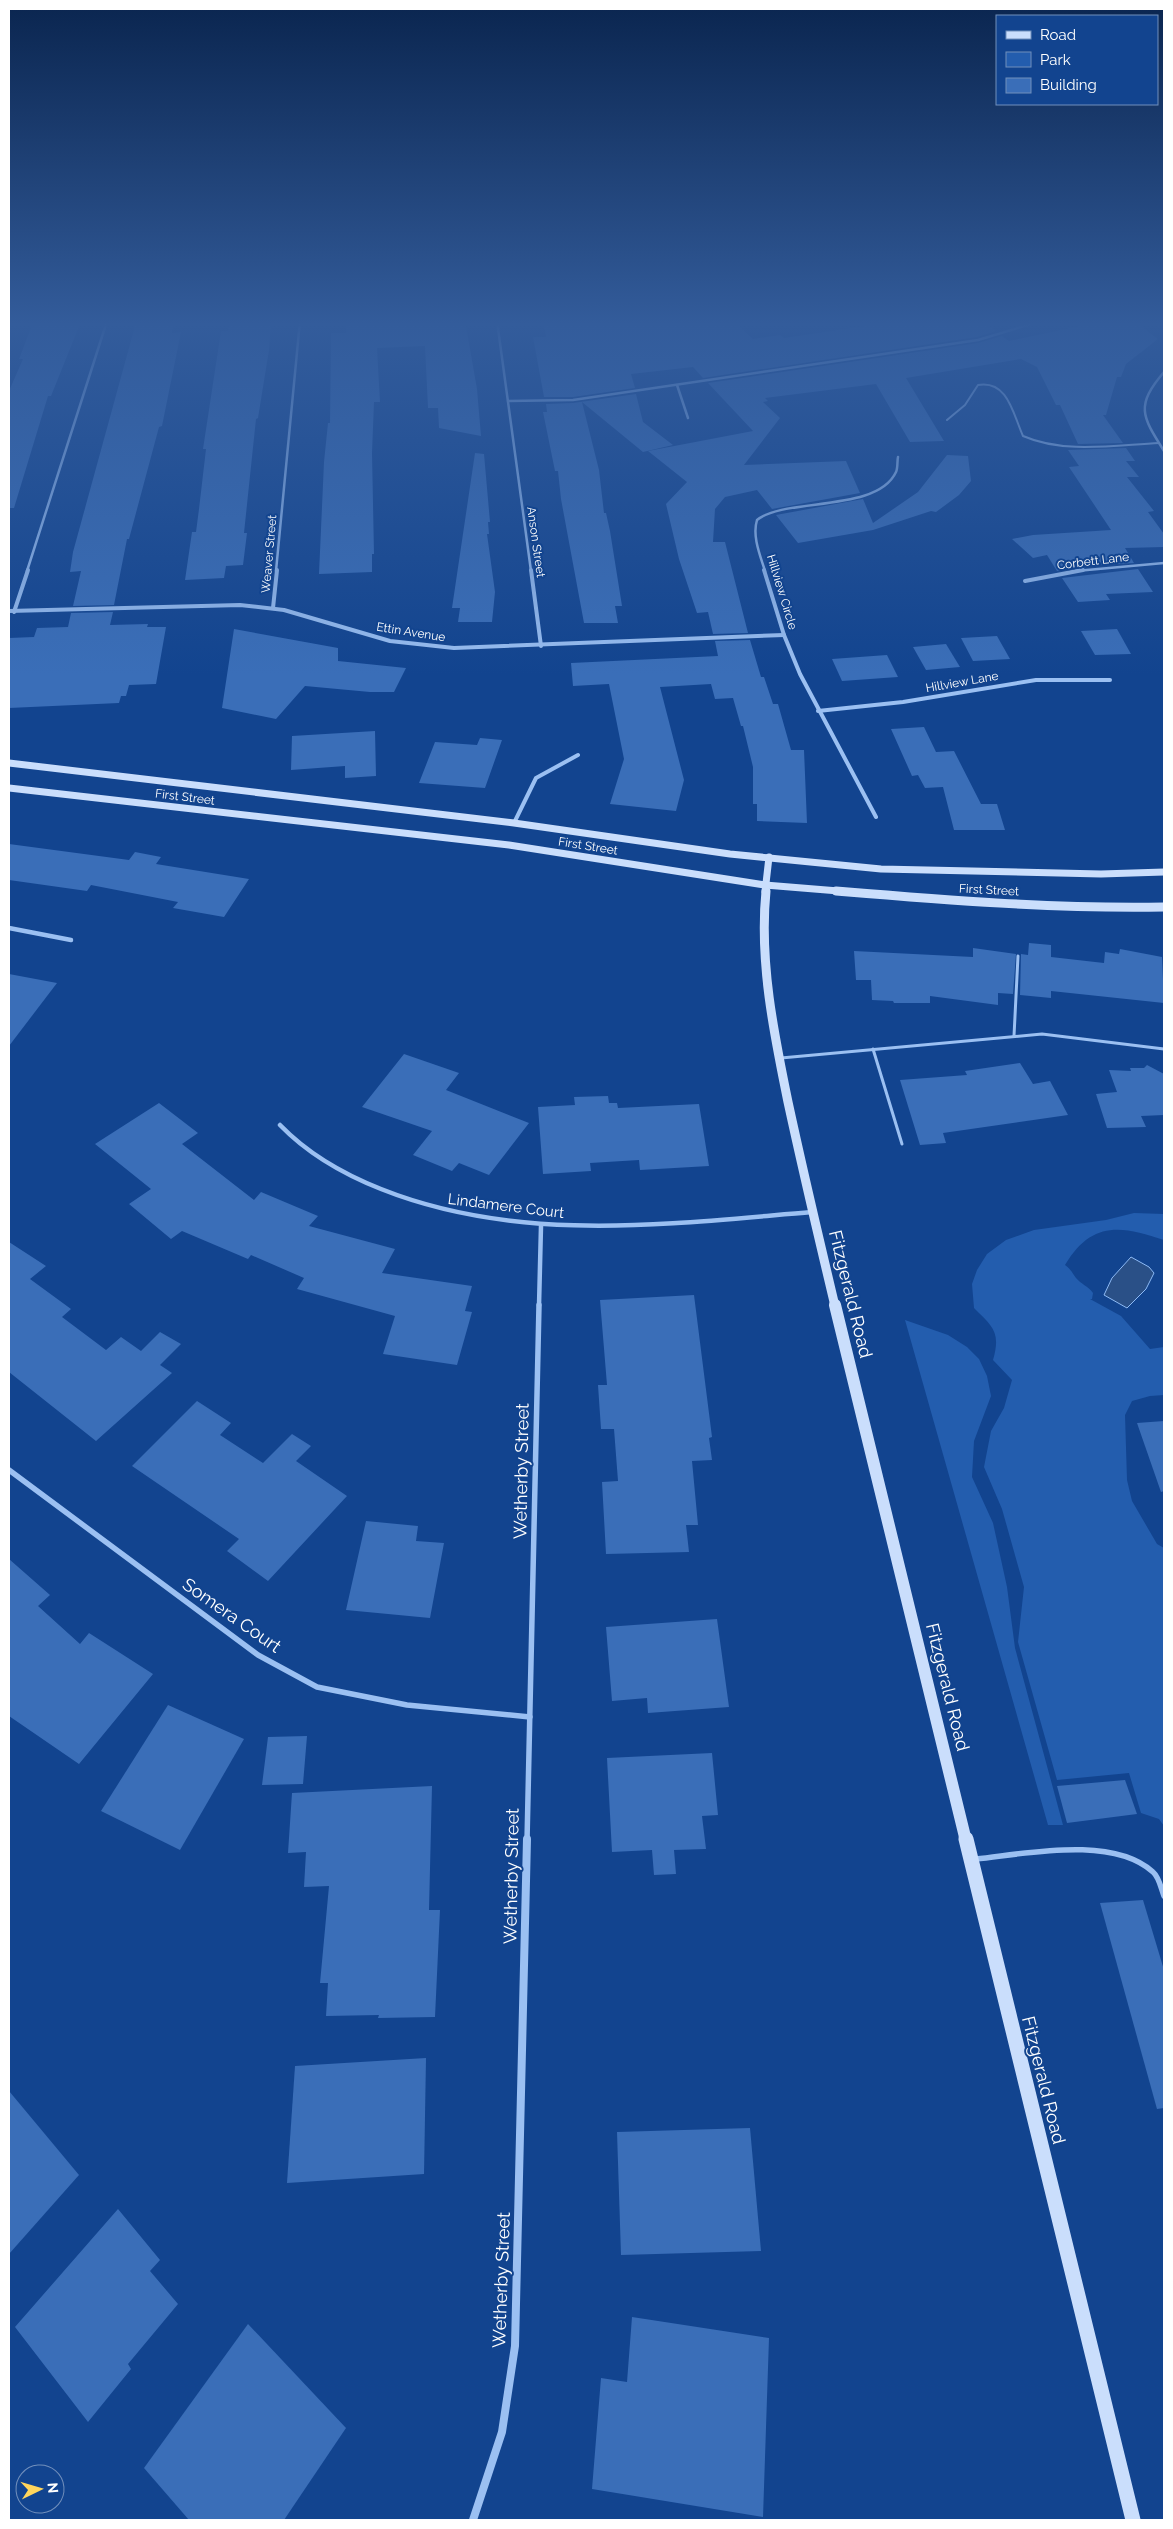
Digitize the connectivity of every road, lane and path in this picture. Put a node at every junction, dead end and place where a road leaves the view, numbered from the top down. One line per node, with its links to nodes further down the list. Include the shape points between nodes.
1 (69, 439): 14 (street)
2 (288, 439): 12 (street, Weaver Street)
3 (513, 439): 16 (street, Anson Street)
4 (1029, 439): 6 (lane, via 1060,446)
5 (1155, 439): 6 (street)
6 (1158, 443): 7 (street)
7 (1163, 447): 8 (street)
8 (1164, 451)
9 (898, 457): 15 (street, Hillview Circle, via 895,476 875,491 846,500 774,511 757,520 757,545)
10 (1164, 563): 11 (street, Corbett Lane, via 1086,569)
11 (1025, 581)
12 (272, 608): 14 (street, Ettin Avenue, via 206,605); 16 (street, Ettin Avenue, via 318,618 382,640 421,646)
13 (9, 611): 14 (street, Ettin Avenue)
14 (14, 612)
15 (784, 635): 16 (street, Ettin Avenue); 18 (street, Hillview Circle)
16 (541, 646)
17 (1110, 680): 18 (street, Hillview Lane, via 1036,680 903,702)
18 (818, 711): 22 (street, Hillview Circle)
19 (578, 755): 23 (street, via 536,778)
20 (9, 763): 23 (main road, First Street)
21 (9, 788): 26 (main road, First Street, via 509,845)
22 (876, 817)
23 (514, 823): 24 (main road, First Street)
24 (769, 857): 25 (main road, First Street, via 881,869 1101,874); 26 (main road, Fitzgerald Road)
25 (1164, 872)
26 (765, 885): 27 (main road, First Street, via 947,900); 34 (main road, Fitzgerald Road, via 769,983)
27 (1164, 907)
28 (9, 928): 29 (street)
29 (71, 940)
30 (1018, 956): 31 (lane)
31 (1014, 1036): 32 (lane, via 1042,1034); 33 (lane)
32 (1164, 1049)
33 (873, 1050): 34 (lane); 36 (lane)
34 (781, 1058): 37 (main road, Fitzgerald Road)
35 (280, 1125): 38 (street, Lindamere Court, via 296,1143 342,1172 387,1194 457,1215)
36 (902, 1144)
37 (812, 1212): 38 (street, Lindamere Court, via 606,1228); 41 (main road, Fitzgerald Road)
38 (541, 1226): 40 (street, Wetherby Street)
39 (9, 1470): 40 (street, Somera Court, via 258,1655 317,1687 407,1704)
40 (530, 1718): 43 (street, Wetherby Street, via 516,2346 502,2432)
41 (971, 1860): 42 (lane, via 1082,1851 1107,1853 1134,1859 1154,1873); 44 (main road, Fitzgerald Road)
42 (1164, 1896)
43 (473, 2520)
44 (1133, 2520)

